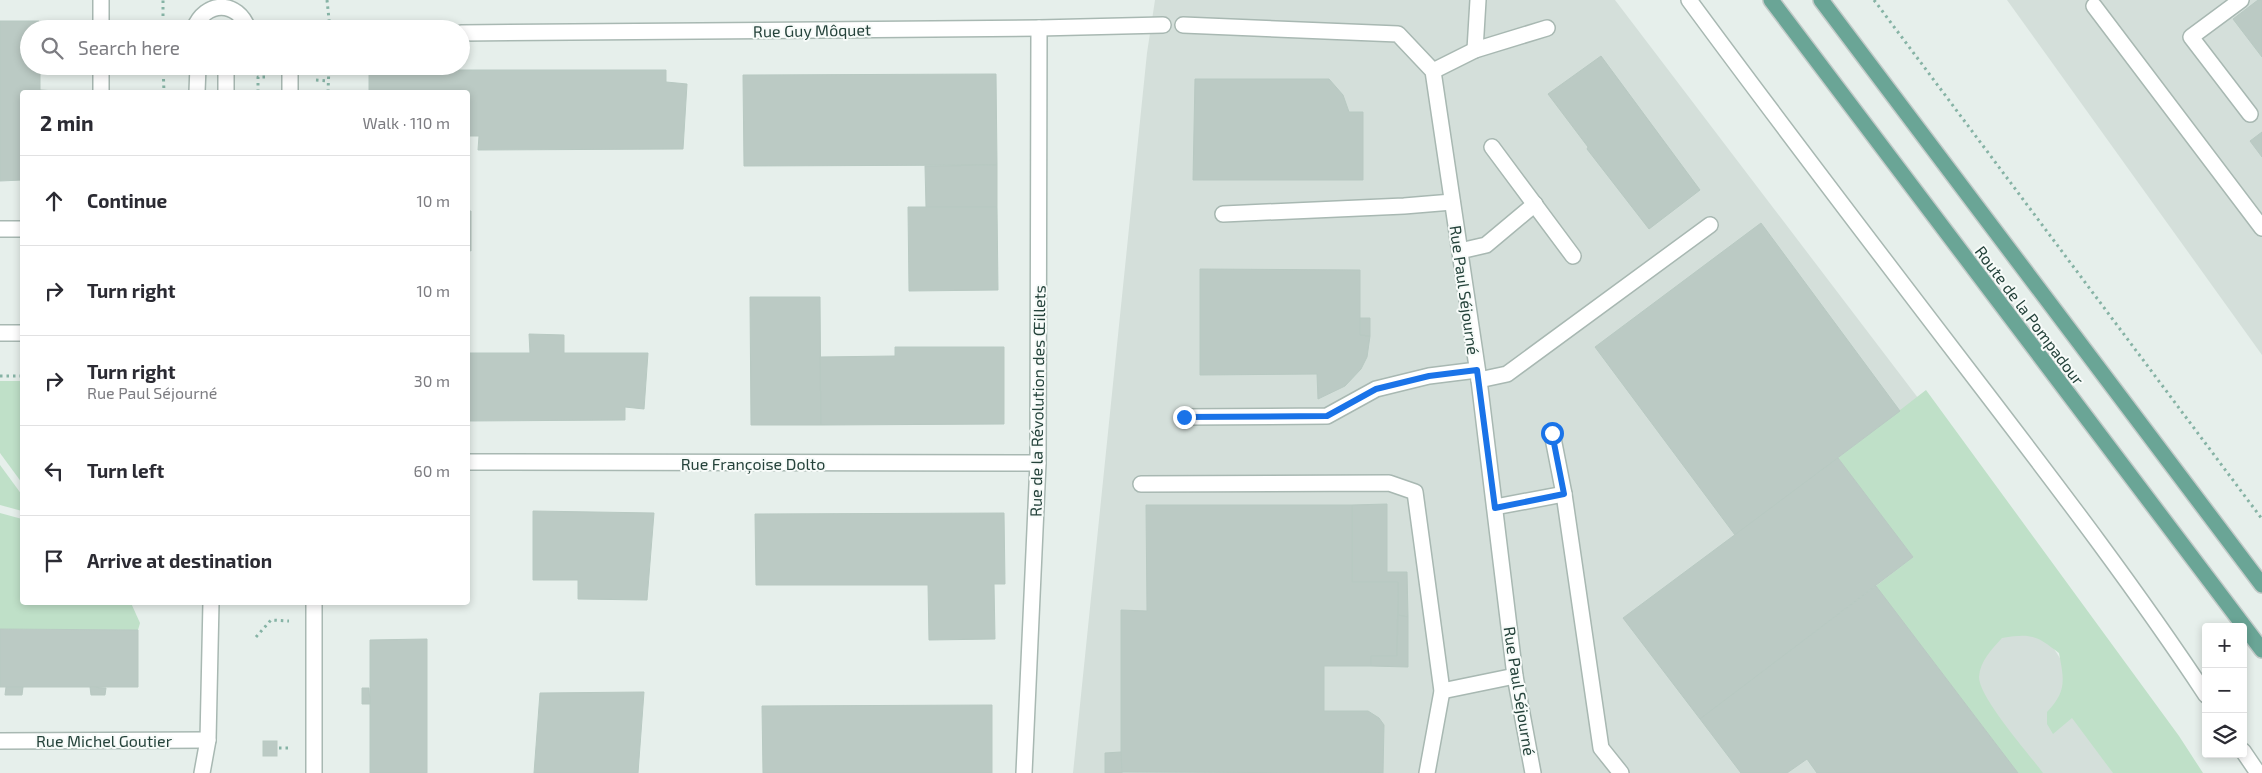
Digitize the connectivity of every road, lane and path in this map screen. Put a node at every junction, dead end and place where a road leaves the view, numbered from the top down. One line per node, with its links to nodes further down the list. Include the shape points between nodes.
1 (101, 0): 13 (street)
2 (163, 0): 14 (path)
3 (327, 0): 17 (path)
4 (1478, 0): 23 (street)
5 (1689, 0): 68 (street, via 2068,501)
6 (1771, 0): 66 (main road, Route de la Pompadour)
7 (1821, 0): 61 (main road, Route de la Pompadour)
8 (1874, 0): 60 (path)
9 (2241, 0): 37 (street, via 2191,37)
10 (204, 6): 11 (street); 15 (street)
11 (235, 6): 16 (street)
12 (2094, 6): 43 (street)
13 (101, 20)
14 (163, 20)
15 (198, 20)
16 (245, 20)
17 (329, 20)
18 (1163, 24): 20 (street, Rue Guy Môquet)
19 (1183, 25): 24 (street, via 1398,34)
20 (1039, 28): 22 (street, Rue Guy Môquet); 56 (street, Rue de la Révolution des Œillets)
21 (1547, 28): 23 (street)
22 (470, 34)
23 (1475, 50): 24 (street)
24 (1433, 71): 39 (street, Rue Paul Séjourné)
25 (101, 75): 31 (street)
26 (163, 75): 32 (path)
27 (198, 75): 33 (street)
28 (226, 75): 34 (street)
29 (290, 75): 35 (street)
30 (329, 75): 36 (path)
31 (101, 90)
32 (164, 90)
33 (197, 90)
34 (226, 90)
35 (290, 90)
36 (328, 90)
37 (2250, 114)
38 (1492, 147): 40 (street)
39 (1452, 202): 41 (street); 46 (street, Rue Paul Séjourné)
40 (1535, 204): 46 (street, via 1486,245); 47 (street)
41 (1223, 214)
42 (1710, 224): 50 (street, via 1506,374)
43 (2262, 228)
44 (0, 229): 45 (street)
45 (20, 229)
46 (1460, 251): 50 (street, Rue Paul Séjourné)
47 (1573, 256)
48 (20, 332): 49 (street)
49 (0, 333)
50 (1478, 375): 53 (street, via 1429,376 1376,389 1327,416); 59 (street, Rue Paul Séjourné)
51 (0, 376): 52 (path)
52 (20, 376)
53 (1184, 417)
54 (1552, 433): 58 (street)
55 (470, 462): 56 (street, Rue Françoise Dolto)
56 (1038, 463): 75 (street, Rue de la Révolution des Œillets)
57 (1142, 484): 69 (street, via 1389,482 1415,492)
58 (1564, 494): 59 (street); 78 (street, via 1601,748)
59 (1495, 508): 67 (street, Rue Paul Séjourné)
60 (2262, 519)
61 (2262, 585)
62 (211, 605): 70 (street)
63 (314, 605): 74 (street)
64 (266, 626): 65 (path)
65 (256, 637)
66 (2262, 650)
67 (1515, 676): 69 (street); 77 (street, Rue Paul Séjourné)
68 (2202, 689)
69 (1442, 691): 76 (street)
70 (208, 740): 71 (street, Rue Michel Goutier); 73 (street)
71 (0, 741)
72 (2247, 757): 79 (street)
73 (202, 773)
74 (314, 773)
75 (1024, 773)
76 (1427, 773)
77 (1533, 773)
78 (1621, 773)
79 (2258, 773)

